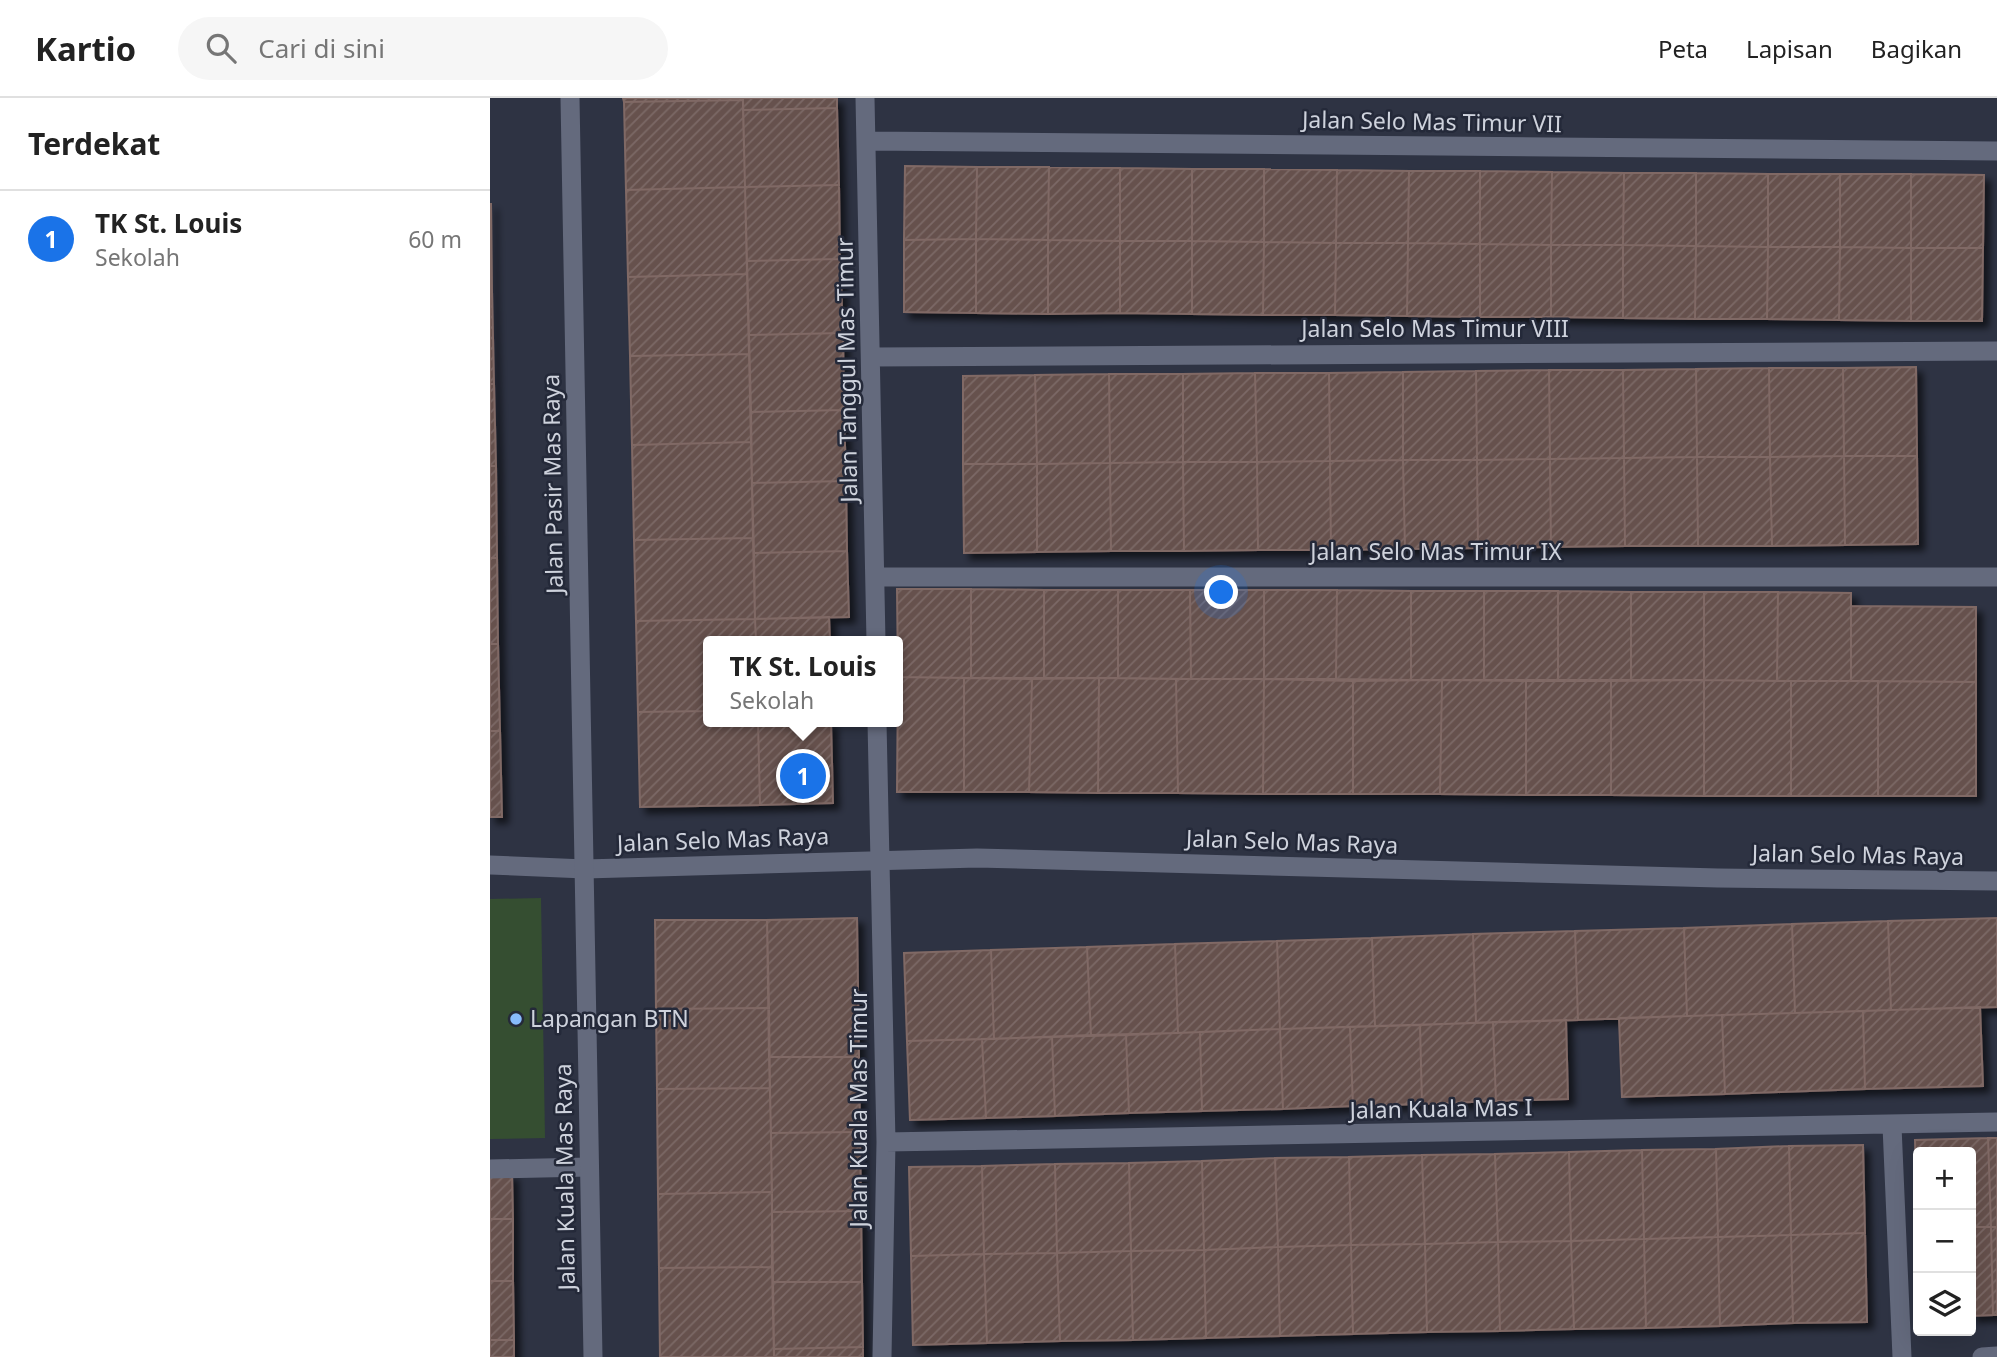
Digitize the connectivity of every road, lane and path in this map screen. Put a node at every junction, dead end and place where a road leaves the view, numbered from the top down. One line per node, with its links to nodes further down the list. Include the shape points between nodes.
1 (570, 98): 13 (street, Jalan Pasir Mas Raya)
2 (865, 98): 3 (street, Jalan Tanggul Mas Timur)
3 (866, 141): 4 (street, Jalan Selo Mas Timur VII); 6 (street, Jalan Tanggul Mas Timur)
4 (1997, 151)
5 (1997, 351): 6 (street, Jalan Selo Mas Timur VIII)
6 (873, 357): 7 (street, Jalan Tanggul Mas Timur)
7 (876, 577): 8 (street, Jalan Selo Mas Timur IX); 9 (street, Jalan Tanggul Mas Timur)
8 (1997, 577)
9 (876, 636)
10 (877, 727): 11 (street)
11 (879, 859): 13 (street, Jalan Selo Mas Raya); 14 (street, Jalan Selo Mas Raya); 17 (street, Jalan Kuala Mas Timur)
12 (490, 865): 13 (street, Jalan Selo Mas Raya)
13 (585, 869): 18 (street, Jalan Kuala Mas Raya)
14 (1997, 881)
15 (1997, 1122): 16 (street, Jalan Kuala Mas I)
16 (1892, 1126): 17 (street, Jalan Kuala Mas I); 23 (street)
17 (886, 1142): 22 (street, Jalan Kuala Mas Timur)
18 (589, 1167): 19 (street); 21 (street, Jalan Kuala Mas Raya)
19 (490, 1169)
20 (1997, 1356): 24 (street)
21 (593, 1357)
22 (882, 1357)
23 (1902, 1357)
24 (1982, 1357)

